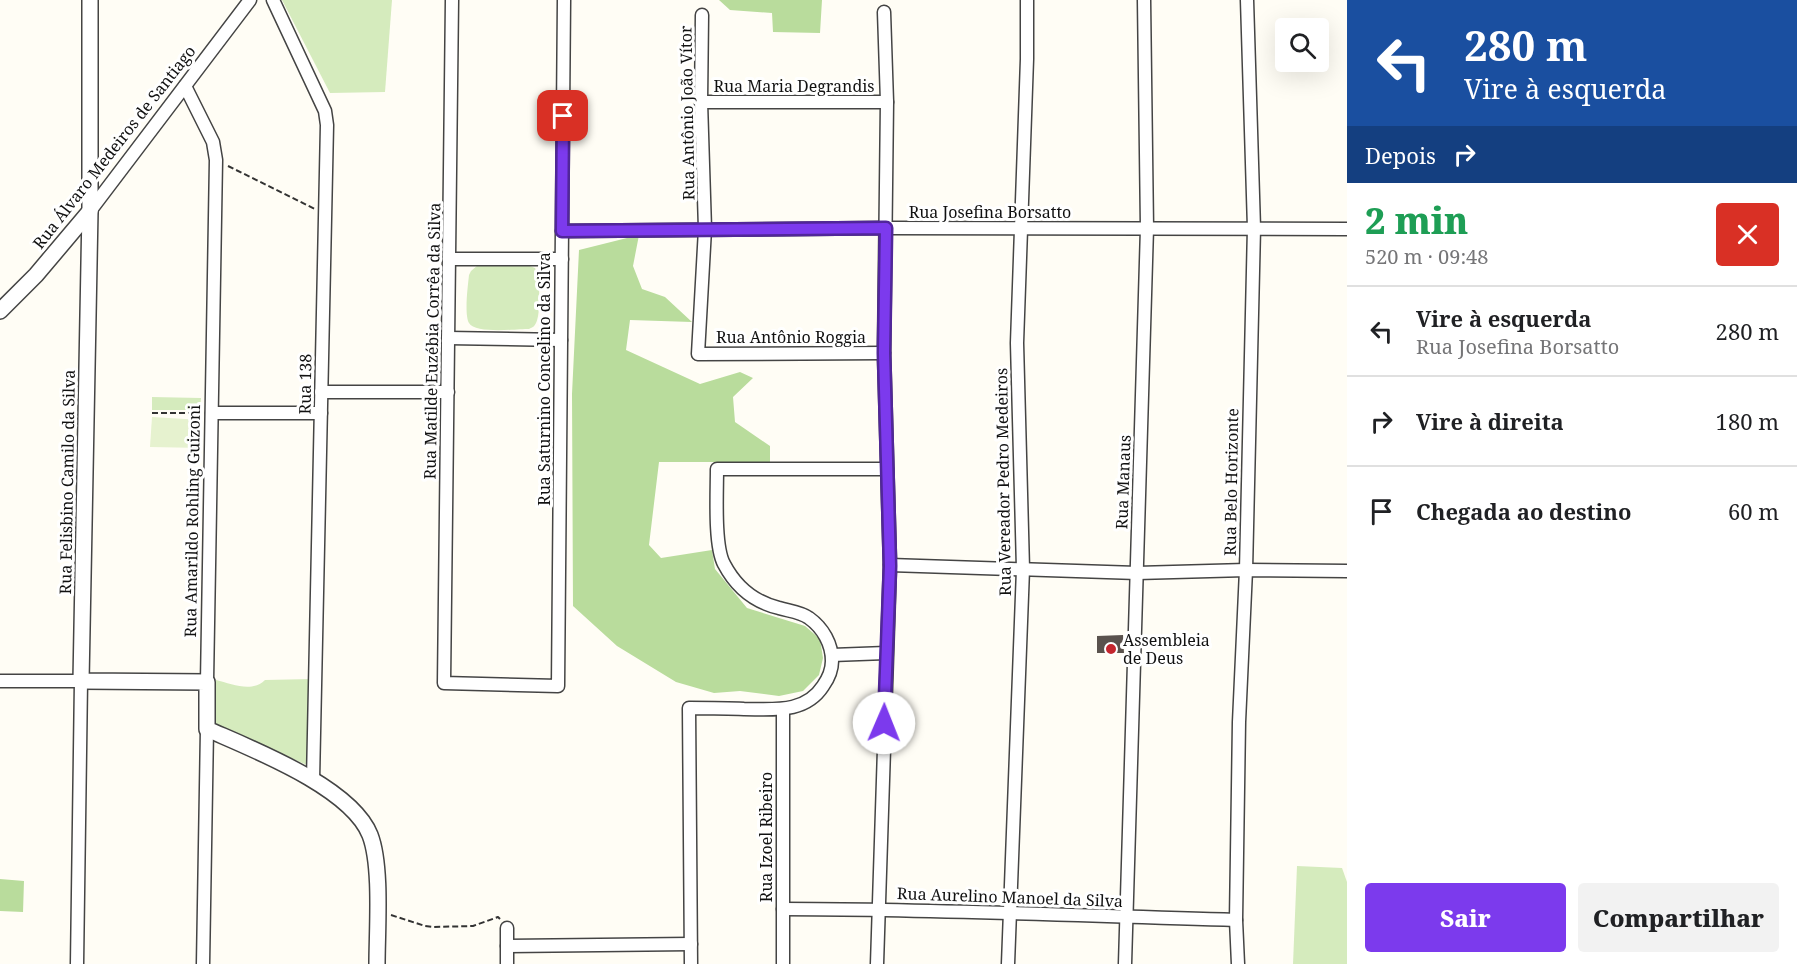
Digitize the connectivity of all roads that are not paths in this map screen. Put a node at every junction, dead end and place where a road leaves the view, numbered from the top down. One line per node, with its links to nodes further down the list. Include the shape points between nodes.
1 (90, 0): 14 (street, Rua Felisbino Camilo da Silva)
2 (250, 0): 11 (street, Rua Álvaro Medeiros de Santiago)
3 (273, 0): 29 (street, Rua 138, via 325,111 327,125)
4 (452, 0): 22 (street, Rua Matilde Euzébia Corrêa da Silva)
5 (564, 0): 21 (street, Rua Saturnino Concelino da Silva)
6 (1027, 0): 19 (street, Rua Vereador Pedro Medeiros)
7 (1144, 0): 16 (street, Rua Manaus)
8 (1247, 0): 17 (street, Rua Belo Horizonte)
9 (884, 12): 13 (street)
10 (702, 15): 12 (street, Rua Antônio João Vítor)
11 (185, 86): 14 (street, Rua Álvaro Medeiros de Santiago); 31 (street, Rua Amarildo Rohling Guizoni, via 213,142 216,160)
12 (701, 102): 13 (street, Rua Maria Degrandis); 18 (street, Rua Antônio João Vítor)
13 (887, 102): 15 (street)
14 (90, 211): 24 (street, Rua Álvaro Medeiros de Santiago); 42 (street, Rua Felisbino Camilo da Silva)
15 (886, 228): 18 (street, Rua Josefina Borsatto); 19 (street, Rua Josefina Borsatto); 27 (street)
16 (1147, 228): 17 (street, Rua Josefina Borsatto); 19 (street, Rua Josefina Borsatto); 38 (street, Rua Manaus)
17 (1254, 228): 20 (street, Rua Josefina Borsatto); 36 (street, Rua Belo Horizonte)
18 (705, 229): 21 (street, Rua Josefina Borsatto); 28 (street, Rua Antônio João Vítor)
19 (1021, 229): 35 (street, Rua Vereador Pedro Medeiros, via 1017,342)
20 (1347, 229)
21 (562, 231): 23 (street, Rua Saturnino Concelino da Silva)
22 (449, 259): 23 (street); 25 (street, Rua Matilde Euzébia Corrêa da Silva)
23 (562, 259): 26 (street, Rua Saturnino Concelino da Silva)
24 (0, 311)
25 (448, 338): 26 (street); 30 (street, Rua Matilde Euzébia Corrêa da Silva)
26 (561, 340): 44 (street, Rua Saturnino Concelino da Silva, via 558,686)
27 (884, 353): 28 (street, Rua Antônio Roggia); 33 (street)
28 (698, 354)
29 (321, 392): 30 (street); 32 (street, Rua 138)
30 (448, 392): 44 (street, Rua Matilde Euzébia Corrêa da Silva)
31 (212, 413): 32 (street); 43 (street, Rua Amarildo Rohling Guizoni)
32 (321, 413): 47 (street, Rua 138)
33 (887, 469): 34 (street); 40 (street, via 717,469 719,552 725,567 755,600 808,618 824,633)
34 (890, 566): 35 (street); 39 (street)
35 (1023, 568): 38 (street); 50 (street, Rua Vereador Pedro Medeiros)
36 (1246, 570): 37 (street); 38 (street); 52 (street, Rua Belo Horizonte)
37 (1347, 571)
38 (1137, 573): 51 (street, Rua Manaus)
39 (886, 653): 40 (street); 49 (street)
40 (832, 655): 45 (street, via 830,672 817,694 801,705)
41 (0, 681): 42 (street)
42 (81, 681): 43 (street); 56 (street, Rua Felisbino Camilo da Silva)
43 (207, 682): 46 (street, Rua Amarildo Rohling Guizoni)
44 (444, 683)
45 (783, 710): 48 (street, Rua Izoel Ribeiro); 54 (street, via 689,708)
46 (207, 729): 47 (street); 57 (street, Rua Amarildo Rohling Guizoni)
47 (313, 780): 58 (street, via 343,801 370,837 376,869)
48 (783, 909): 49 (street, Rua Aurelino Manoel da Silva); 61 (street, Rua Izoel Ribeiro)
49 (879, 909): 50 (street, Rua Aurelino Manoel da Silva); 62 (street)
50 (1009, 915): 51 (street, Rua Aurelino Manoel da Silva); 63 (street, Rua Vereador Pedro Medeiros)
51 (1126, 918): 52 (street, Rua Aurelino Manoel da Silva); 64 (street, Rua Manaus)
52 (1236, 920): 65 (street, Rua Belo Horizonte)
53 (507, 928): 55 (street)
54 (691, 944): 55 (street); 60 (street)
55 (507, 946): 59 (street)
56 (76, 964)
57 (203, 964)
58 (377, 964)
59 (507, 964)
60 (691, 964)
61 (783, 964)
62 (877, 964)
63 (1008, 964)
64 (1125, 964)
65 (1238, 964)

